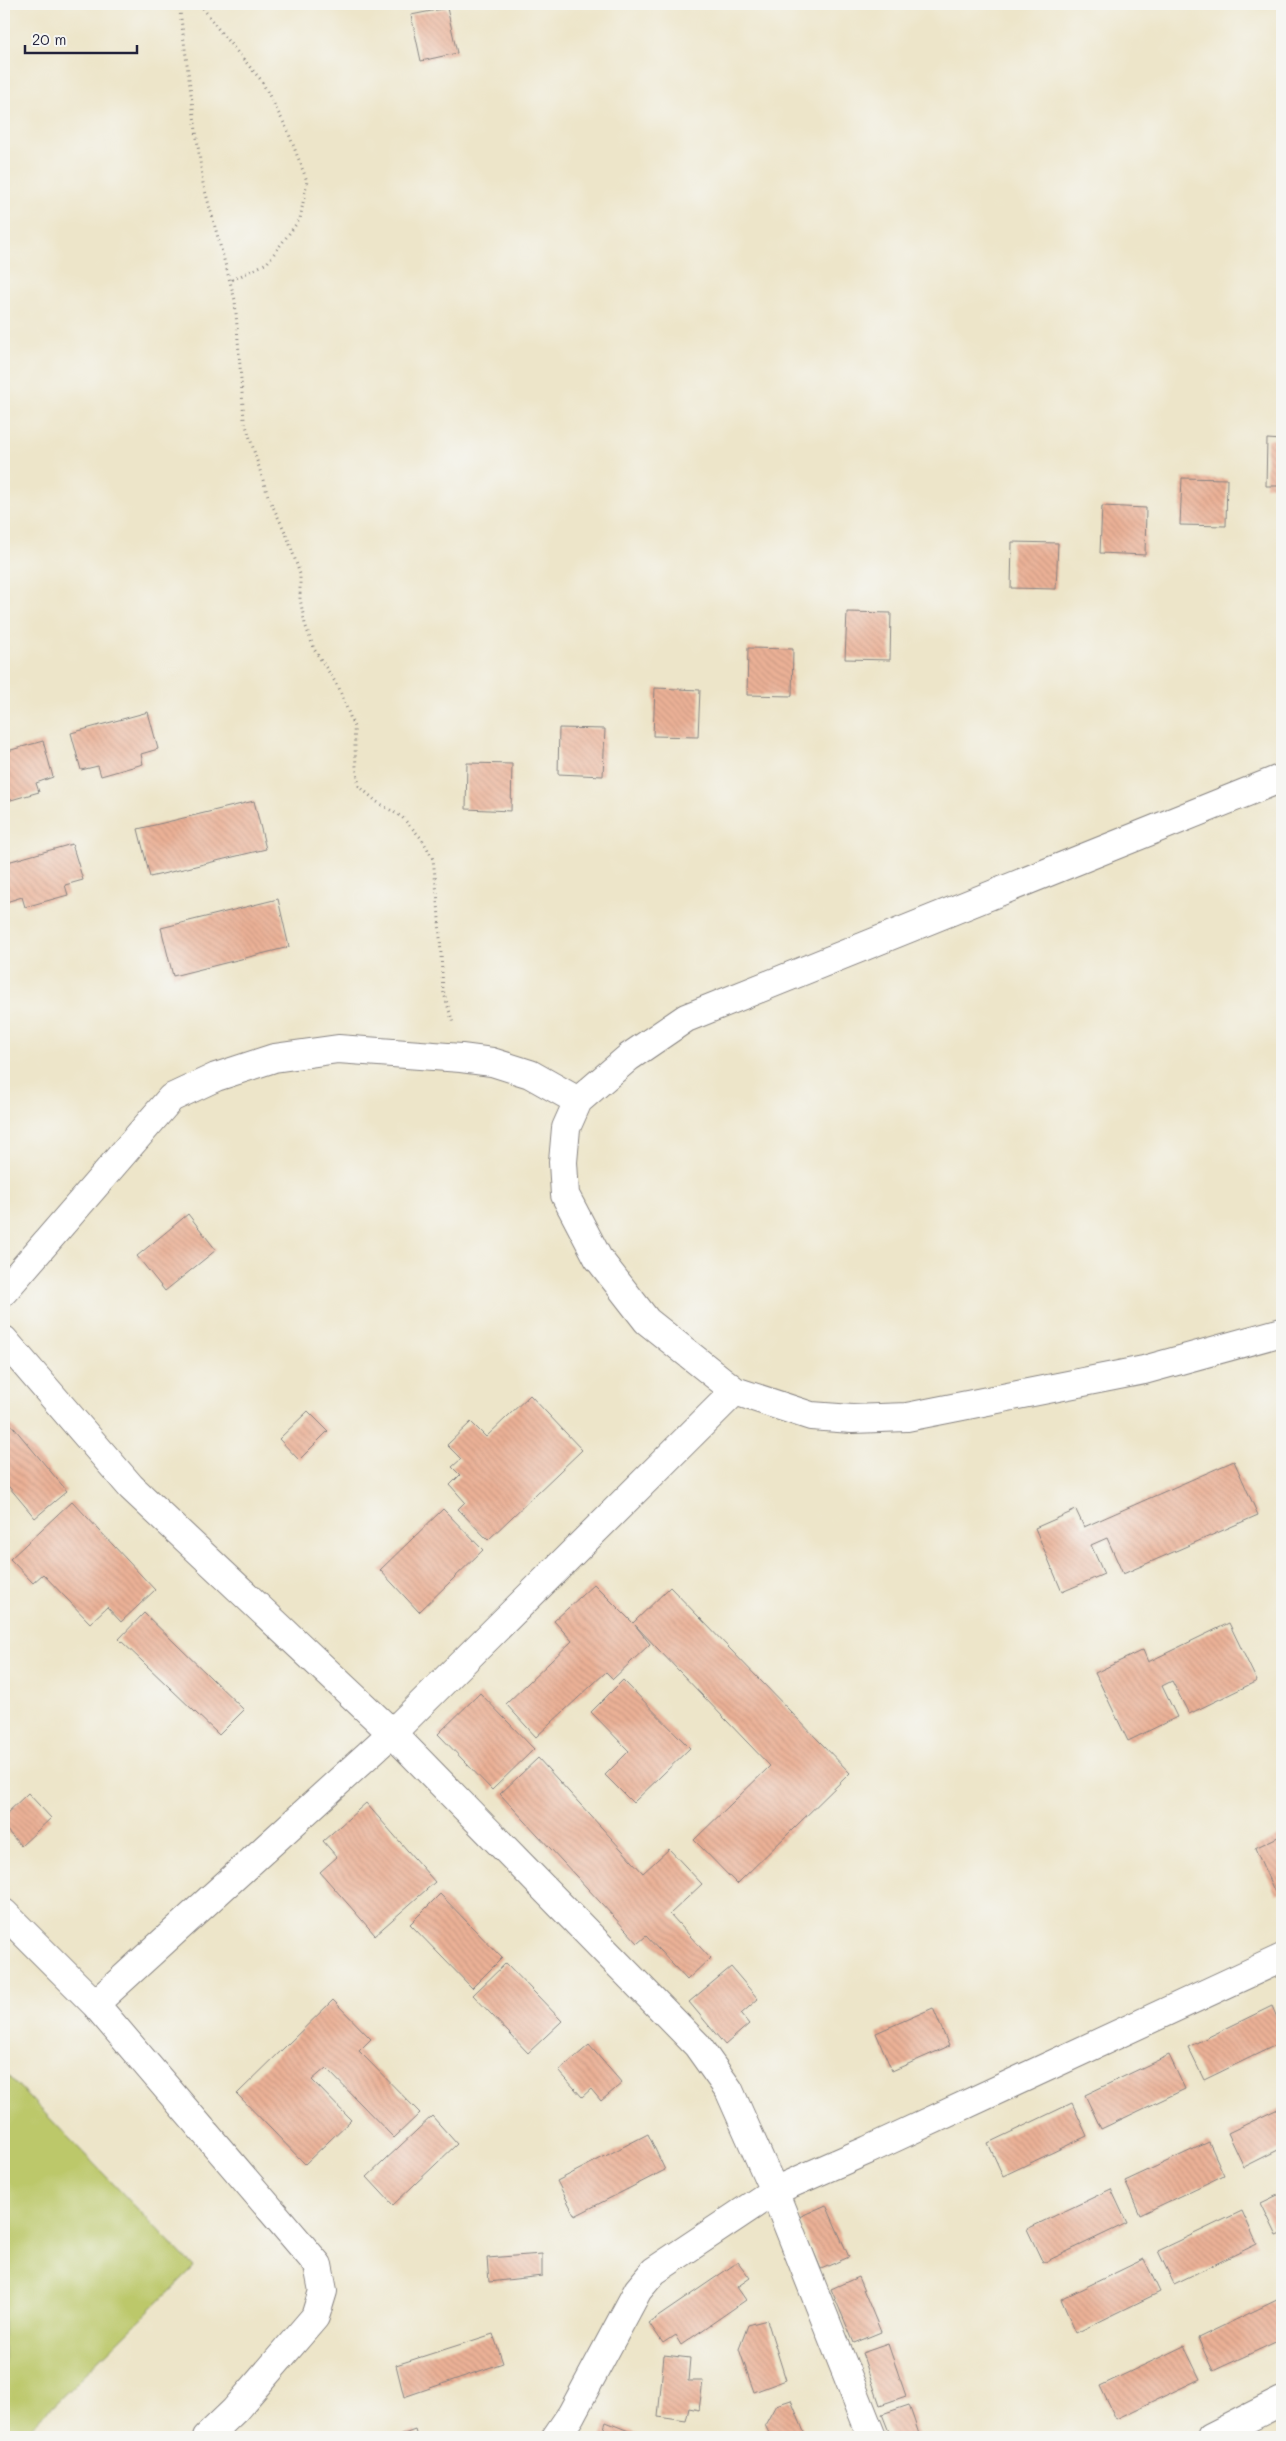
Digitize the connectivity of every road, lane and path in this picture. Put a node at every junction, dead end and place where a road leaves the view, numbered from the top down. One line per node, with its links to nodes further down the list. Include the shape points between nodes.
1 (179, 4): 3 (path, via 203,184)
2 (200, 4): 3 (path, via 261,80 287,130 306,181 300,219 267,262)
3 (230, 282): 5 (path, via 235,300 244,420 268,496 300,574 304,624 314,649 339,688 354,727 359,786 402,817 422,839 433,859 443,990)
4 (1282, 778): 6 (street, via 686,1018 629,1057)
5 (461, 1058): 6 (street, via 492,1062 530,1074); 7 (street, via 338,1049 274,1058 170,1098)
6 (578, 1101): 10 (street, via 566,1128 565,1195 594,1250 647,1321)
7 (4, 1290)
8 (1282, 1332): 10 (street, via 1144,1370 907,1417 852,1419 811,1416)
9 (4, 1340): 11 (street, via 132,1486)
10 (735, 1391): 11 (street)
11 (392, 1733): 14 (street); 15 (street, via 697,2045 729,2090)
12 (4, 1914): 14 (street)
13 (1282, 1958): 15 (street)
14 (95, 2004): 17 (street, via 318,2265 323,2291 315,2318 235,2410)
15 (774, 2191): 18 (street, via 654,2271 638,2290); 19 (street)
16 (1282, 2401): 20 (street)
17 (207, 2437)
18 (556, 2437)
19 (872, 2437)
20 (1211, 2437)

